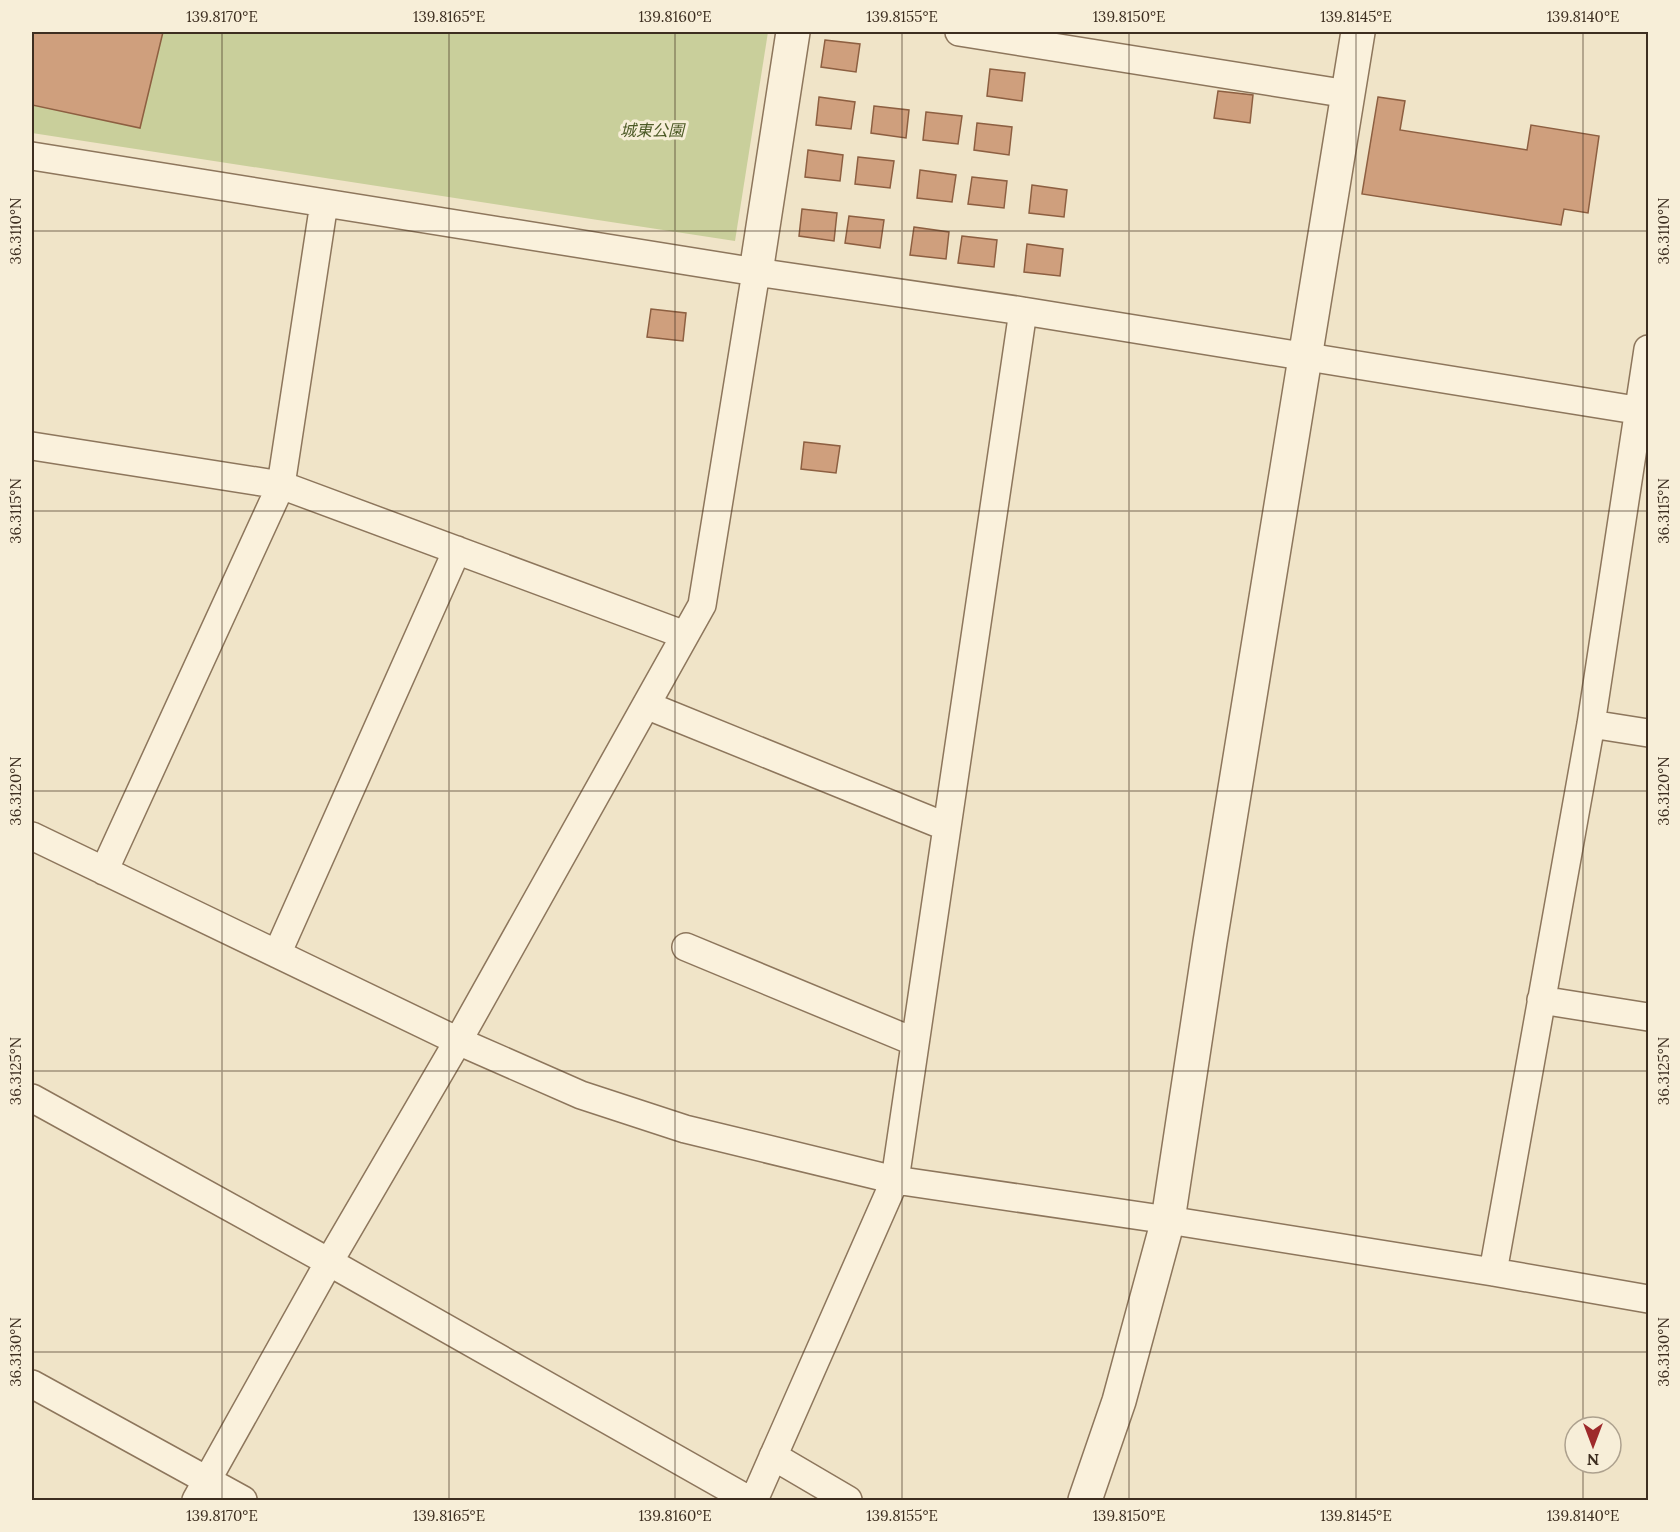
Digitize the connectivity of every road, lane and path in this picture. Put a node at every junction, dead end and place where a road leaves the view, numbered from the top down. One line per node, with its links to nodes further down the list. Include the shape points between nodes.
1 (793, 32): 7 (street)
2 (959, 32): 4 (street)
3 (1358, 32): 4 (street)
4 (1348, 94): 10 (street)
5 (32, 156): 6 (street)
6 (324, 203): 7 (street); 13 (street)
7 (756, 272): 8 (street); 15 (street, via 702,604)
8 (1023, 311): 10 (street); 19 (street)
9 (1648, 349): 11 (street)
10 (1306, 357): 11 (street); 30 (street)
11 (1644, 411): 17 (street)
12 (32, 446): 13 (street)
13 (281, 485): 14 (street); 21 (street)
14 (457, 550): 15 (street); 23 (street)
15 (686, 635): 16 (street)
16 (646, 705): 19 (street); 26 (street)
17 (1591, 724): 18 (street); 24 (street)
18 (1648, 733)
19 (947, 827): 27 (street)
20 (32, 836): 21 (street)
21 (104, 871): 23 (street)
22 (686, 947): 27 (street)
23 (277, 954): 26 (street)
24 (1541, 1000): 25 (street); 32 (street)
25 (1648, 1017)
26 (458, 1041): 29 (street, via 581,1095 685,1129); 31 (street)
27 (915, 1042): 29 (street)
28 (32, 1098): 31 (street)
29 (895, 1180): 30 (street); 35 (street)
30 (1168, 1220): 32 (street); 41 (street, via 1119,1401)
31 (328, 1262): 36 (street); 38 (street)
32 (1493, 1272): 33 (street)
33 (1648, 1299)
34 (32, 1384): 36 (street)
35 (773, 1456): 39 (street); 40 (street)
36 (201, 1490): 37 (street)
37 (243, 1500)
38 (748, 1500)
39 (754, 1500)
40 (848, 1500)
41 (1085, 1500)

